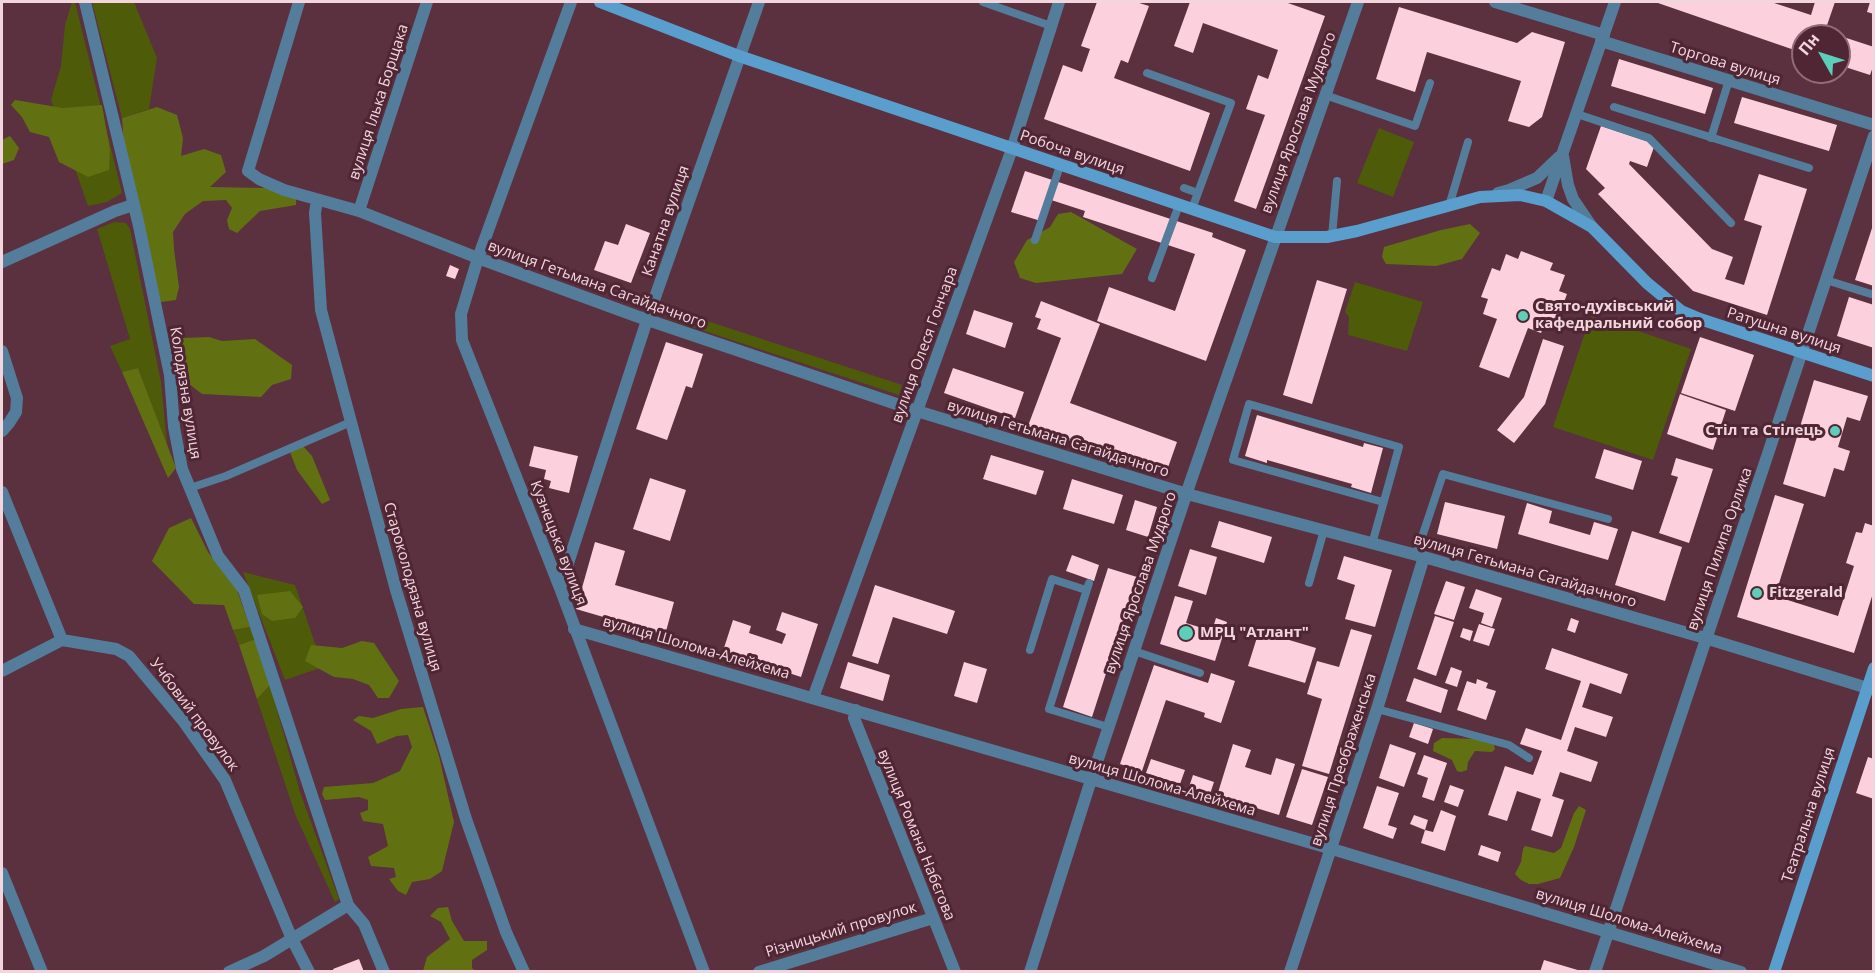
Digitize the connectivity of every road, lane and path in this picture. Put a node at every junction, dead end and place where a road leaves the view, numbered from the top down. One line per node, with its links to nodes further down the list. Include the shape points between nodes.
1 (85, 2): 35 (street, Колодязна вулиця)
2 (299, 2): 33 (street, вулиця Гетьмана Сагайдачного, via 248,171 284,190)
3 (427, 2): 39 (street, вулиця Ілька Борщака)
4 (571, 2): 45 (street, Кузнецька вулиця)
5 (600, 2): 14 (street, Робоча вулиця)
6 (759, 2): 14 (street, Канатна вулиця)
7 (982, 2): 12 (lane)
8 (1059, 2): 12 (street, вулиця Олеся Гончара)
9 (1358, 2): 18 (street, вулиця Ярослава Мудрого)
10 (1495, 2): 13 (street, Торгова вулиця)
11 (1614, 2): 13 (street)
12 (1051, 26): 25 (street, вулиця Олеся Гончара)
13 (1602, 38): 16 (street, Торгова вулиця); 20 (street)
14 (739, 56): 25 (street, Робоча вулиця); 50 (street, Канатна вулиця)
15 (1147, 73): 31 (lane, via 1231,104)
16 (1729, 80): 21 (street, Торгова вулиця); 23 (lane)
17 (1430, 83): 18 (lane, via 1415,126)
18 (1325, 95): 43 (street, вулиця Ярослава Мудрого)
19 (1614, 107): 23 (lane)
20 (1576, 114): 26 (street); 40 (lane, via 1649,138)
21 (1874, 125)
22 (1874, 136): 48 (street, вулиця Пилипа Орлика)
23 (1711, 138): 28 (lane)
24 (1468, 142): 37 (lane)
25 (1012, 149): 27 (street, Робоча вулиця); 54 (street, вулиця Олеся Гончара)
26 (1563, 152): 32 (street, via 1537,178); 34 (street); 41 (street, via 1573,199)
27 (1060, 166): 36 (street, Робоча вулиця); 44 (lane)
28 (1809, 168)
29 (1337, 181): 42 (lane)
30 (1184, 188): 31 (lane)
31 (1198, 193): 38 (lane)
32 (1480, 197): 34 (street, Робоча вулиця, via 1520,195); 37 (street, Робоча вулиця)
33 (317, 200): 39 (street, вулиця Гетьмана Сагайдачного); 55 (street, Староколодязна вулиця, via 321,310)
34 (1546, 201): 41 (street, Ратушна вулиця)
35 (133, 205): 46 (street); 57 (street, Колодязна вулиця, via 170,375 174,427)
36 (1179, 205): 38 (street, Робоча вулиця); 47 (lane)
37 (1449, 206): 42 (street, Робоча вулиця)
38 (1192, 209): 43 (street, Робоча вулиця)
39 (359, 211): 45 (street, вулиця Гетьмана Сагайдачного)
40 (1731, 223)
41 (1592, 227): 52 (street, Ратушна вулиця, via 1647,283 1681,310)
42 (1332, 236): 43 (street, Робоча вулиця)
43 (1275, 237): 59 (street, вулиця Ярослава Мудрого)
44 (1035, 240)
45 (478, 258): 50 (street, вулиця Гетьмана Сагайдачного); 66 (street, Кузнецька вулиця, via 461,314 462,340)
46 (2, 262)
47 (1152, 278)
48 (1826, 280): 49 (lane); 52 (street, вулиця Пилипа Орлика)
49 (1874, 294)
50 (647, 320): 54 (street, вулиця Гетьмана Сагайдачного); 66 (street, Канатна вулиця)
51 (2, 351): 56 (street, via 17,398 16,412)
52 (1802, 352): 53 (street, Ратушна вулиця); 68 (street, вулиця Пилипа Орлика)
53 (1874, 376)
54 (917, 411): 59 (street, вулиця Гетьмана Сагайдачного); 76 (street, вулиця Олеся Гончара)
55 (351, 422): 57 (lane); 92 (street, Староколодязна вулиця, via 396,590 466,819)
56 (2, 431)
57 (189, 488): 84 (street, Колодязна вулиця, via 219,556 244,590)
58 (2, 492): 69 (street)
59 (1186, 494): 62 (street, вулиця Гетьмана Сагайдачного); 71 (street, вулиця Ярослава Мудрого)
60 (1383, 502): 60 (lane, via 1400,447 1249,404 1233,460); 63 (lane)
61 (1608, 519): 64 (lane, via 1443,474)
62 (1324, 530): 63 (street, вулиця Гетьмана Сагайдачного); 65 (lane)
63 (1372, 544): 64 (street, вулиця Гетьмана Сагайдачного)
64 (1420, 556): 68 (street, вулиця Гетьмана Сагайдачного); 77 (street, вулиця Преображенська)
65 (1309, 583)
66 (560, 588): 67 (street, Кузнецька вулиця)
67 (574, 629): 76 (street, вулиця Шолома-Алейхема); 93 (street, Кузнецька вулиця)
68 (1705, 638): 75 (street, вулиця Гетьмана Сагайдачного); 86 (street, вулиця Пилипа Орлика)
69 (62, 640): 73 (street); 87 (street, Учбовий провулок, via 116,649 129,656 184,722 225,780)
70 (1030, 650): 79 (lane, via 1053,579 1088,586 1049,709)
71 (1134, 651): 74 (lane); 79 (street, вулиця Ярослава Мудрого)
72 (1874, 668): 75 (street, Театральна вулиця)
73 (2, 671)
74 (1200, 673)
75 (1870, 690): 100 (street, Театральна вулиця)
76 (813, 698): 78 (street, вулиця Шолома-Алейхема)
77 (1377, 709): 80 (lane, via 1509,745); 82 (street, вулиця Преображенська)
78 (855, 710): 81 (street, вулиця Шолома-Алейхема); 85 (street, вулиця Романа Набєгова, via 854,718)
79 (1108, 727): 81 (street, вулиця Ярослава Мудрого)
80 (1529, 758)
81 (1090, 780): 82 (street, вулиця Шолома-Алейхема); 96 (street, вулиця Ярослава Мудрого)
82 (1332, 849): 86 (street, вулиця Шолома-Алейхема); 97 (street, вулиця Преображенська)
83 (2, 873): 88 (street)
84 (348, 904): 87 (street); 91 (street, Колодязна вулиця, via 364,924)
85 (933, 918): 94 (street, Різницький провулок); 95 (street, вулиця Романа Набєгова)
86 (1608, 931): 98 (street, вулиця Пилипа Орлика); 99 (street, вулиця Шолома-Алейхема)
87 (292, 939): 89 (street); 90 (street, Учбовий провулок)
88 (42, 972)
89 (229, 972)
90 (309, 972)
91 (384, 972)
92 (524, 972)
93 (704, 972)
94 (759, 972)
95 (955, 972)
96 (1030, 972)
97 (1290, 972)
98 (1595, 972)
99 (1741, 972)
100 (1774, 972)

